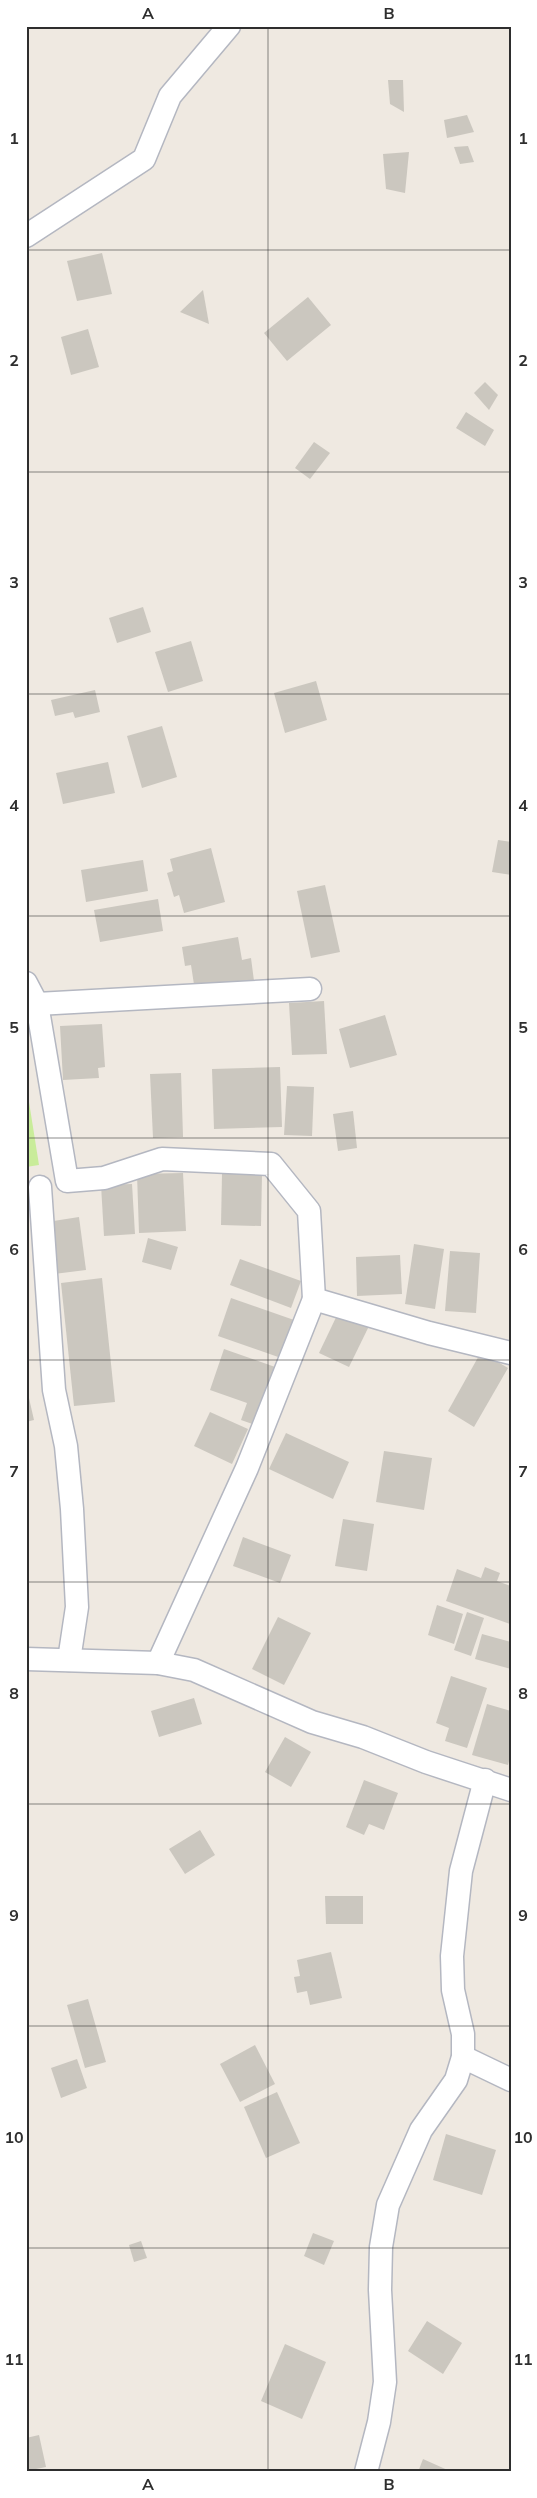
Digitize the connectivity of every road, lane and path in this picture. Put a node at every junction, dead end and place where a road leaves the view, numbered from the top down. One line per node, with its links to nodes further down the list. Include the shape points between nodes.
1 (229, 26): 2 (street, via 170,96 144,159)
2 (26, 236)
3 (26, 983): 5 (street)
4 (310, 990): 5 (street)
5 (37, 1004): 6 (street)
6 (67, 1181): 7 (street); 8 (street, via 104,1178 162,1158 271,1164 309,1211)
7 (33, 1188): 11 (street, via 54,1390 66,1446 72,1509 77,1607)
8 (314, 1299): 9 (street, via 428,1333); 12 (street, via 247,1468)
9 (511, 1353)
10 (26, 1658): 11 (street)
11 (69, 1660): 12 (street)
12 (158, 1664): 13 (street, via 194,1670 312,1722)
13 (485, 1780): 14 (street); 15 (street, via 461,1872 452,1956 453,1990 463,2034)
14 (511, 1790)
15 (463, 2057): 16 (street); 17 (street, via 456,2080 421,2130 388,2205 380,2290 385,2382)
16 (511, 2080)
17 (366, 2472)

